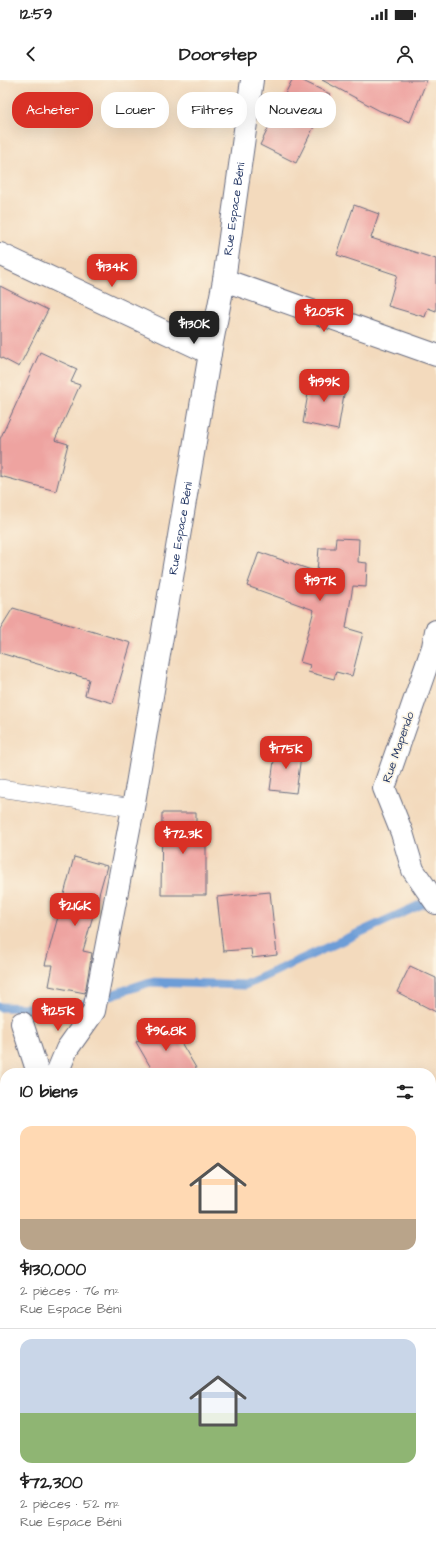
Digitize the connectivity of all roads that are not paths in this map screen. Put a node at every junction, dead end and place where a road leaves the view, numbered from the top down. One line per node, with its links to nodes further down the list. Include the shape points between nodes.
1 (252, 80): 3 (street, Rue Espace Béni)
2 (0, 254): 4 (street)
3 (224, 280): 4 (street, Rue Espace Béni); 5 (street)
4 (210, 353): 8 (street, Rue Espace Béni)
5 (436, 355)
6 (436, 631): 9 (street, Rue Mapendo, via 433,647 384,788 413,870)
7 (0, 788): 8 (lane)
8 (133, 808): 12 (street, Rue Espace Béni, via 94,1011 67,1049)
9 (434, 900)
10 (22, 1023): 11 (street)
11 (36, 1068)
12 (59, 1068)

